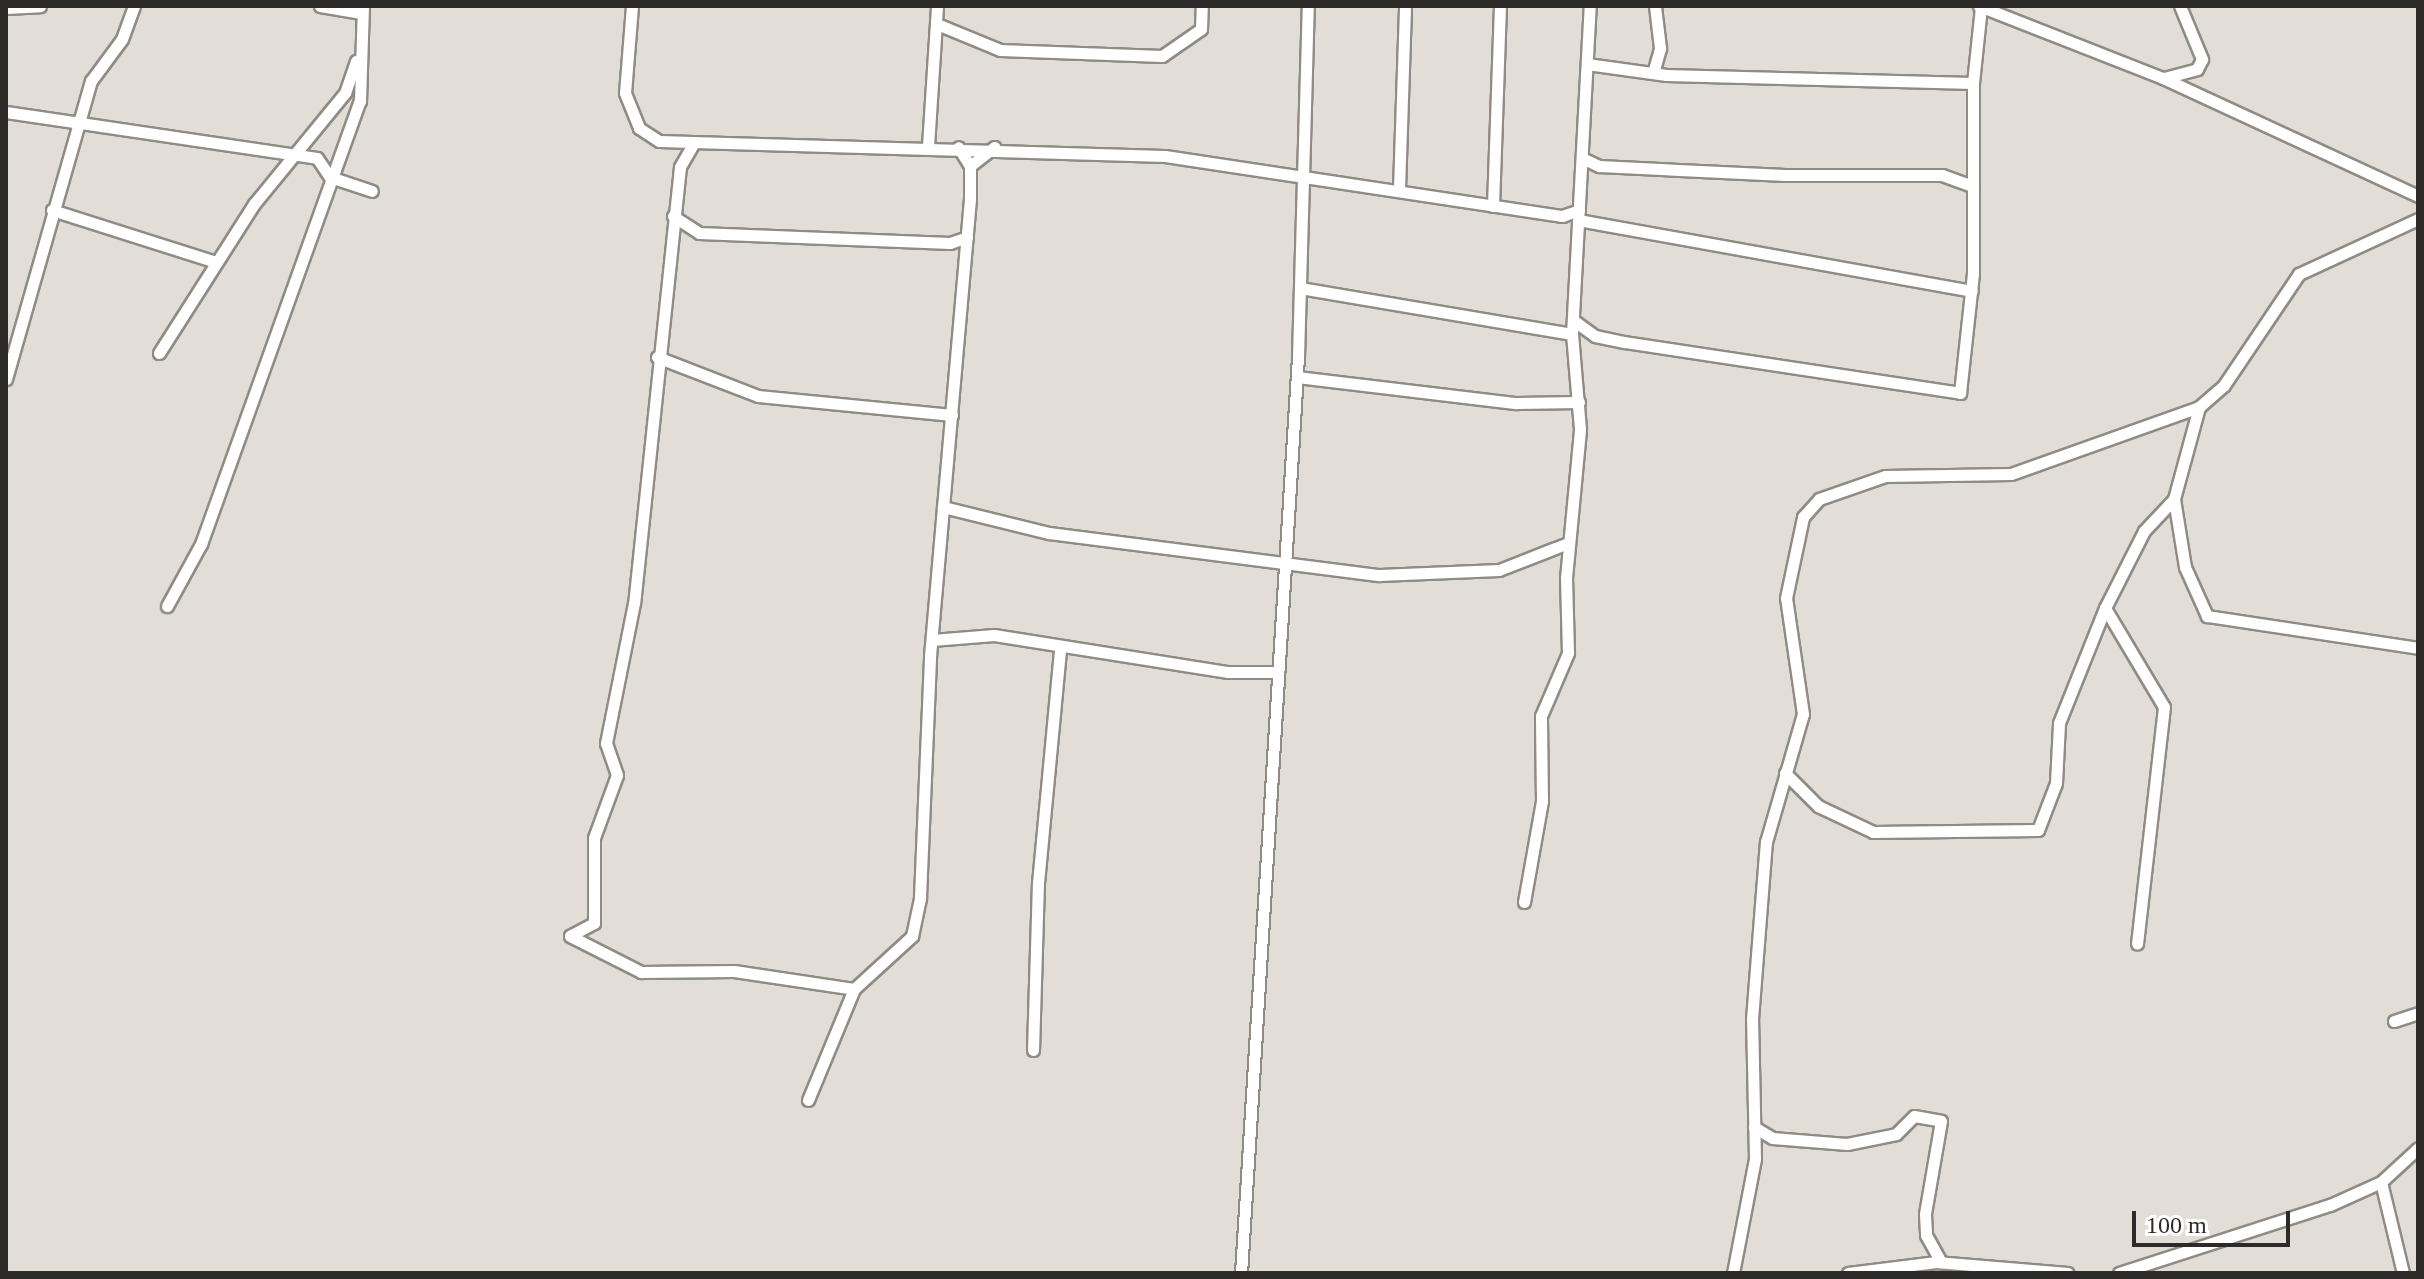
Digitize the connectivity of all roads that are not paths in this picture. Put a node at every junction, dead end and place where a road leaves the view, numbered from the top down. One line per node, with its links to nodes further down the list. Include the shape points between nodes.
1 (40, 6): 14 (street)
2 (134, 6): 23 (street, via 122,39 96,70)
3 (320, 6): 15 (street)
4 (632, 6): 24 (street, via 625,93 631,113 659,141)
5 (937, 6): 16 (street)
6 (1202, 6): 16 (street, via 1201,29 1162,56 1000,50)
7 (1308, 6): 33 (street)
8 (1405, 6): 36 (street)
9 (1500, 6): 39 (street)
10 (1590, 6): 18 (street)
11 (1655, 6): 19 (street, via 1660,48)
12 (1980, 6): 20 (street); 21 (street)
13 (2180, 6): 20 (street, via 2202,59 2197,69)
14 (6, 8)
15 (362, 10): 17 (street)
16 (937, 24): 25 (street)
17 (356, 61): 28 (street, via 345,93); 32 (street, via 366,78)
18 (1587, 64): 19 (street); 29 (street)
19 (1653, 73): 21 (street)
20 (2163, 78): 38 (street)
21 (1973, 83): 35 (street)
22 (6, 112): 23 (street)
23 (79, 124): 28 (street); 40 (street)
24 (692, 146): 25 (street); 41 (street, via 680,167)
25 (928, 146): 26 (street)
26 (958, 147): 27 (street); 30 (street)
27 (994, 147): 30 (street); 33 (street, via 1229,160)
28 (294, 153): 32 (street, via 317,158); 46 (street)
29 (1584, 159): 31 (street); 34 (street)
30 (970, 166): 45 (street)
31 (1599, 166): 34 (street); 35 (street, via 1942,175)
32 (330, 177): 37 (street); 64 (street, via 201,544)
33 (1304, 177): 36 (street); 49 (street)
34 (1582, 177): 44 (street)
35 (1973, 186): 47 (street)
36 (1399, 189): 39 (street)
37 (372, 191)
38 (2418, 196)
39 (1493, 206): 42 (street)
40 (52, 210): 46 (street); 56 (street)
41 (673, 216): 45 (street, via 699,233 950,243); 54 (street)
42 (1562, 216): 44 (street); 44 (street)
43 (2418, 219): 58 (street, via 2299,274 2224,385)
44 (1578, 221): 48 (street); 51 (street)
45 (967, 237): 59 (street)
46 (216, 262): 53 (street)
47 (1973, 270): 48 (street); 50 (street)
48 (1952, 284): 50 (street)
49 (1300, 288): 52 (street); 55 (street)
50 (1972, 291): 51 (street, via 1965,385 1946,396 1602,337)
51 (1573, 320): 52 (street)
52 (1572, 334): 57 (street)
53 (159, 353)
54 (657, 357): 59 (street, via 758,396); 73 (street, via 634,603 606,743 617,775 594,838 594,923 570,936 641,972 734,971)
55 (1297, 377): 57 (street, via 1516,403); 63 (street)
56 (6, 379)
57 (1579, 402): 62 (street)
58 (2199, 407): 60 (street); 70 (street, via 2011,474 1885,476 1819,499 1803,517 1786,598 1805,689)
59 (952, 415): 61 (street)
60 (2174, 499): 65 (street, via 2144,531); 67 (street, via 2185,567 2207,616)
61 (943, 507): 63 (street, via 1049,533); 66 (street)
62 (1568, 543): 63 (street, via 1499,570 1379,575); 71 (street, via 1568,653 1541,716 1542,801)
63 (1284, 563): 69 (street)
64 (167, 606)
65 (2105, 608): 70 (street, via 2059,723 2056,783 2038,830 1873,832 1818,806); 72 (street, via 2164,707)
66 (932, 640): 68 (street, via 994,635); 73 (street, via 916,921 899,951)
67 (2418, 648)
68 (1060, 650): 69 (street); 76 (street, via 1038,883)
69 (1277, 672): 82 (street)
70 (1785, 773): 78 (street, via 1766,842 1757,932)
71 (1524, 902)
72 (2137, 943)
73 (854, 989): 77 (street)
74 (2418, 1013): 75 (street)
75 (2394, 1021)
76 (1033, 1050)
77 (808, 1100)
78 (1754, 1127): 81 (street, via 1772,1138 1847,1144 1896,1134 1914,1116 1941,1121 1925,1214 1926,1235); 83 (street)
79 (2418, 1148): 80 (street)
80 (2381, 1182): 86 (street); 87 (street)
81 (1941, 1262): 84 (street); 85 (street)
82 (1241, 1273)
83 (1733, 1273)
84 (1848, 1273)
85 (2068, 1273)
86 (2119, 1273)
87 (2403, 1273)

